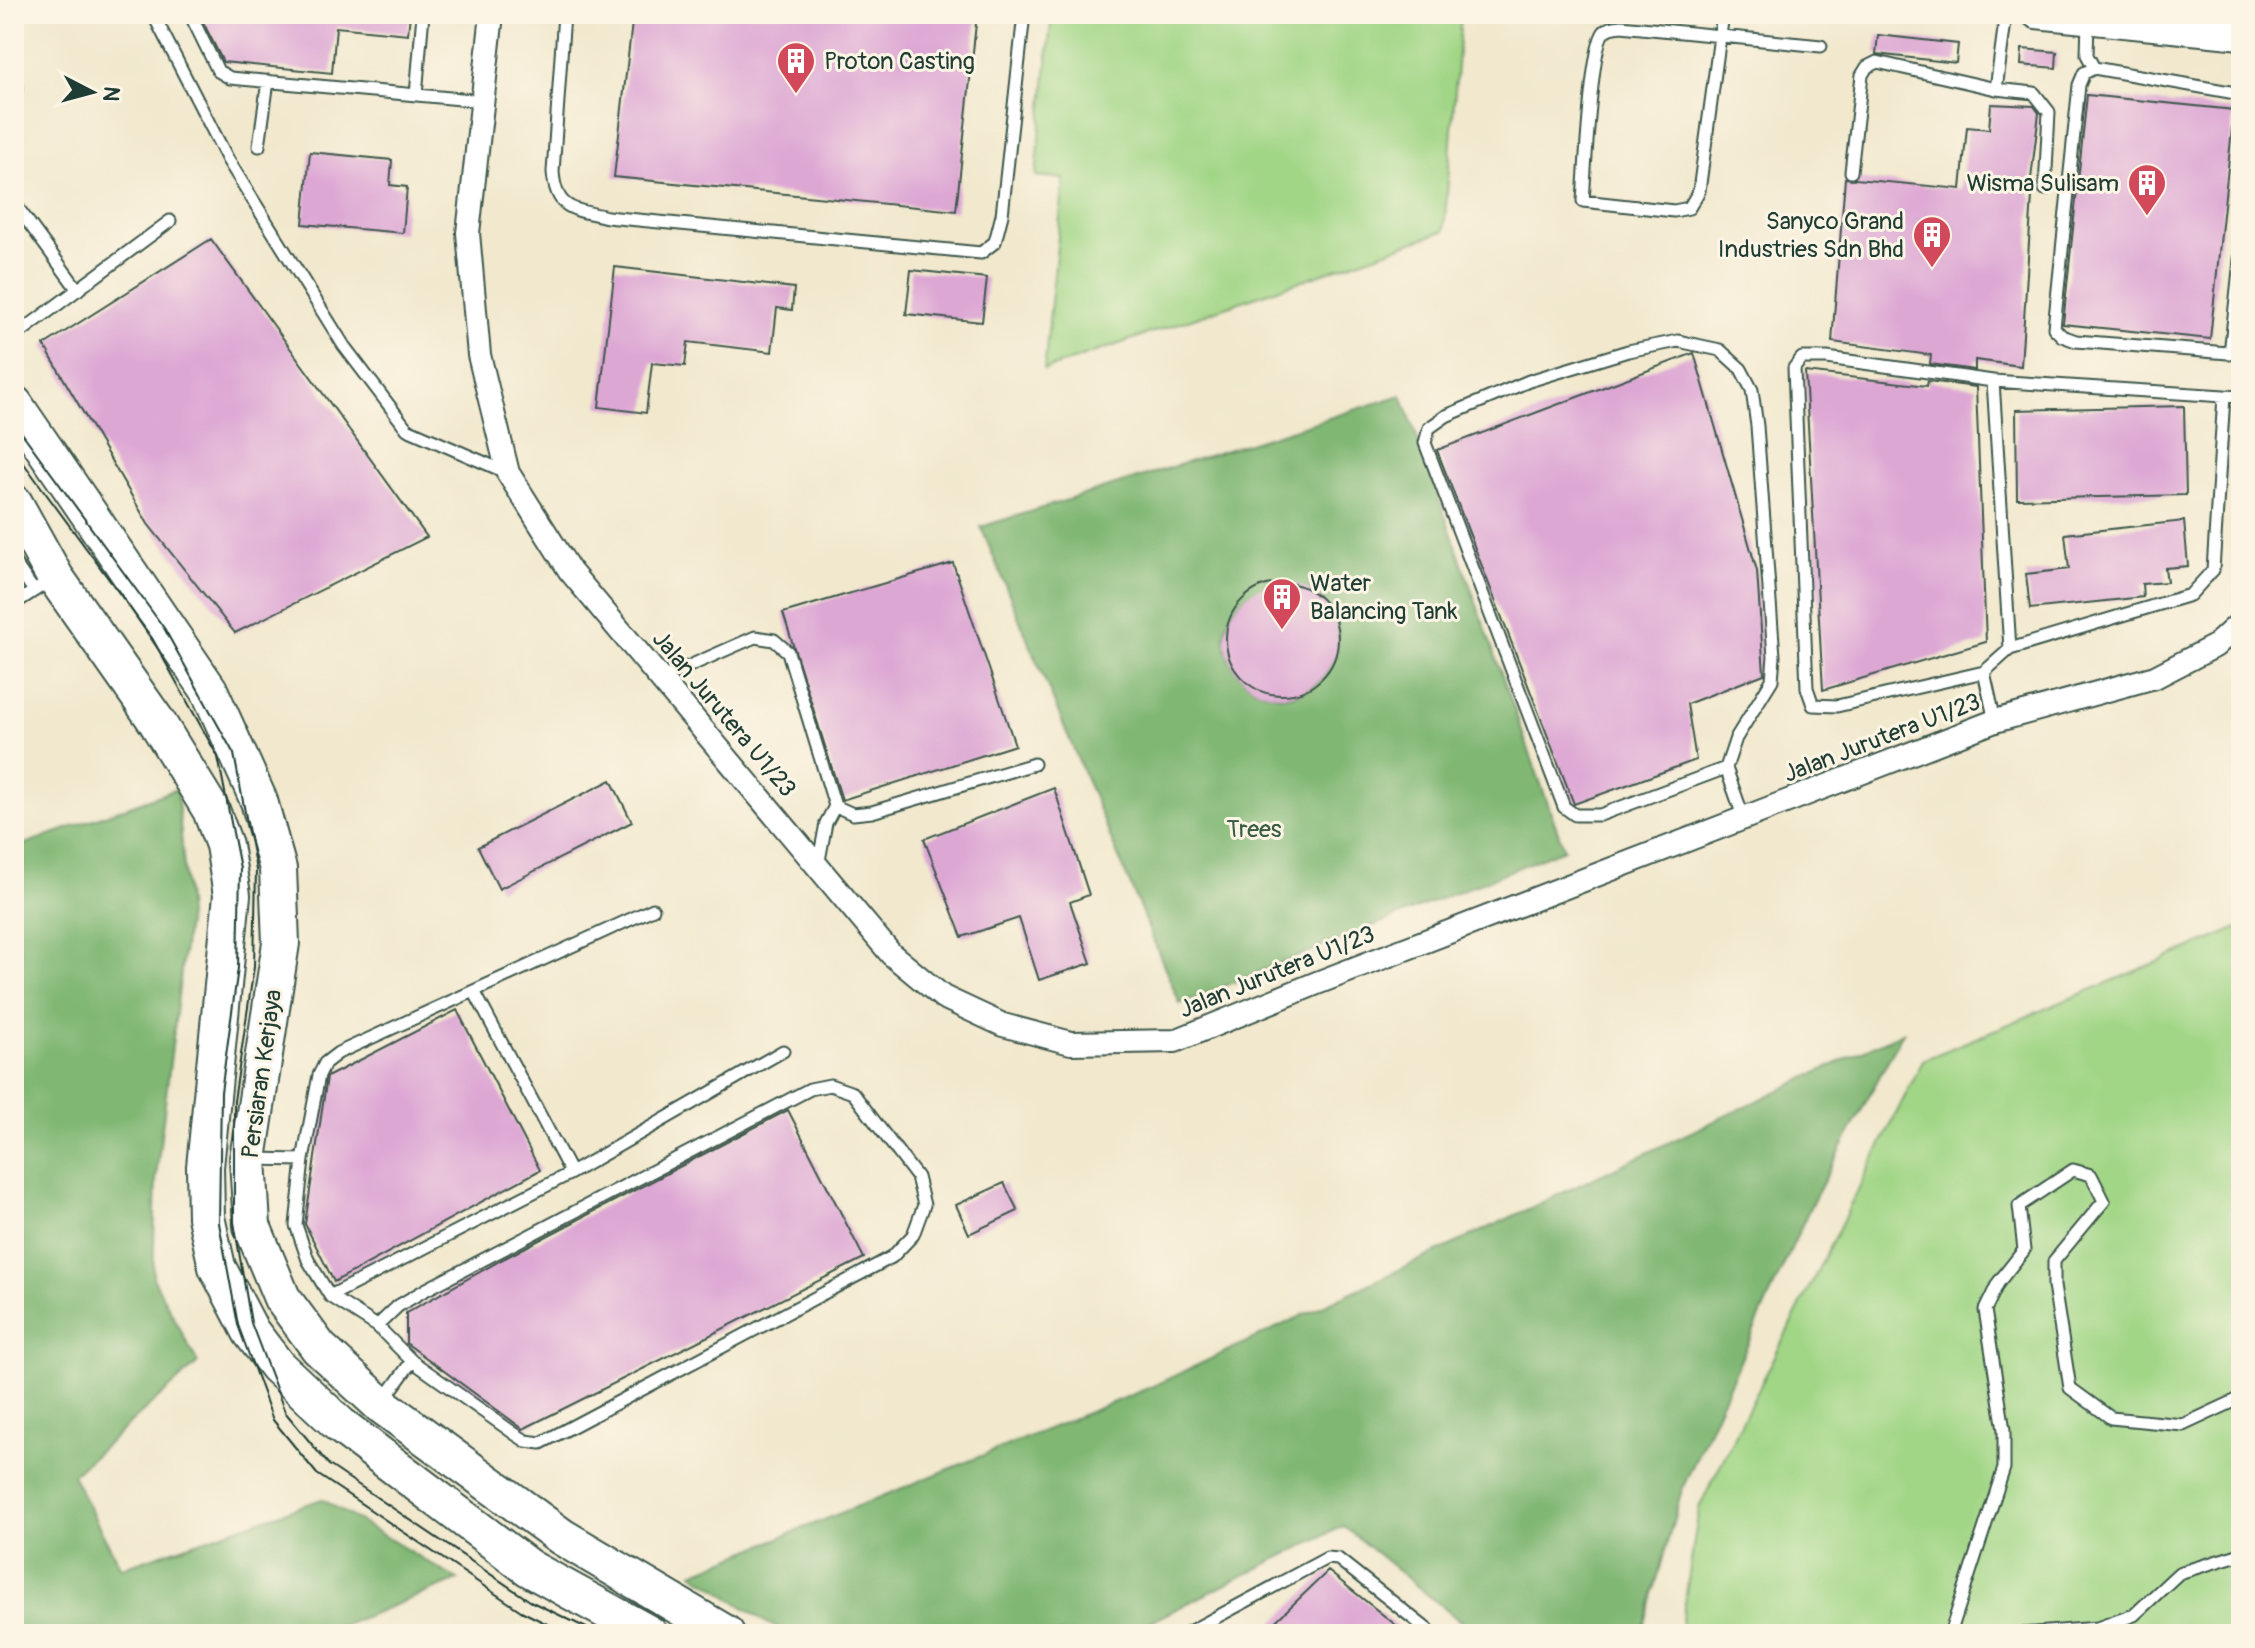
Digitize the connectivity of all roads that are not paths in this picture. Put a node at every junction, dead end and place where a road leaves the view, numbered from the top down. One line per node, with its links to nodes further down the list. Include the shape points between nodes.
1 (153, 14): 35 (lane, via 228,160 344,346 407,429)
2 (190, 14): 16 (lane, via 218,71 230,78)
3 (423, 14): 19 (lane)
4 (492, 14): 20 (street, Jalan Jurutera U1/23)
5 (564, 14): 6 (lane, via 553,172 555,191 568,207 607,217 981,253 995,242 1002,215)
6 (1024, 14)
7 (1723, 14): 12 (lane)
8 (2006, 14): 17 (lane)
9 (2036, 14): 10 (street)
10 (2088, 20): 11 (street); 14 (lane, via 2087,55)
11 (2241, 35)
12 (1720, 36): 12 (lane, via 1699,191 1689,208 1583,201 1602,33 1621,26); 13 (lane)
13 (1821, 46)
14 (2094, 68): 18 (lane); 30 (lane, via 2084,73 2079,85 2054,328 2076,341)
15 (14, 69): 21 (lane)
16 (268, 81): 19 (lane); 22 (lane)
17 (1996, 89): 23 (lane, via 1877,62 1867,67); 24 (lane, via 2034,93 2049,112)
18 (2241, 94)
19 (416, 95): 20 (lane)
20 (483, 101): 35 (street, Jalan Jurutera U1/23, via 468,233 479,355)
21 (14, 120)
22 (259, 146)
23 (1851, 172)
24 (2045, 189)
25 (14, 198): 28 (lane)
26 (170, 221): 28 (lane)
27 (2241, 251): 30 (lane)
28 (78, 290): 29 (lane)
29 (14, 337)
30 (2235, 354)
31 (1993, 381): 32 (lane); 41 (lane); 42 (lane, via 1827,358 1802,358 1794,368 1807,688 1813,705 1837,706)
32 (2224, 396): 33 (lane); 41 (lane, via 2213,570 2190,595)
33 (2241, 397)
34 (14, 404): 53 (main road, Persiaran Kerjaya, via 209,690 259,801 278,869 281,943)
35 (508, 473): 43 (street, Jalan Jurutera U1/23, via 570,571)
36 (14, 503): 38 (main road, Persiaran Kerjaya)
37 (14, 562): 38 (lane)
38 (45, 584): 39 (lane); 62 (main road, Persiaran Kerjaya, via 157,722 211,810 224,845 232,895 205,1167 206,1217 217,1267 251,1332 277,1366 340,1425 529,1568)
39 (14, 604)
40 (2241, 622): 44 (street, Jalan Jurutera U1/23, via 2215,646 2155,677)
41 (2010, 649): 42 (lane)
42 (1984, 672): 44 (lane)
43 (660, 679): 47 (lane, via 755,637 774,640 788,652); 49 (street, Jalan Jurutera U1/23)
44 (1995, 721): 48 (street, Jalan Jurutera U1/23)
45 (1034, 764): 47 (lane, via 872,812 853,814)
46 (1726, 768): 46 (lane, via 1736,738 1772,680 1774,656 1757,426 1752,390 1741,369 1720,350 1678,341 1529,381 1429,428 1425,443 1564,807 1575,815 1600,815); 48 (lane)
47 (835, 806): 49 (lane, via 826,823)
48 (1744, 819): 49 (street, Jalan Jurutera U1/23, via 1175,1041 1071,1043 1003,1025 943,997 891,954)
49 (818, 868)
50 (653, 909): 51 (lane)
51 (474, 991): 54 (lane, via 325,1063); 55 (lane)
52 (783, 1051): 55 (lane)
53 (248, 1159): 54 (lane); 60 (main road, Persiaran Kerjaya, via 252,1226 282,1298 319,1348)
54 (303, 1160): 56 (lane, via 296,1225 308,1260)
55 (571, 1173): 56 (lane)
56 (330, 1296): 57 (lane)
57 (377, 1326): 58 (lane); 58 (lane, via 425,1290 810,1089 830,1085 853,1093 917,1177 924,1205 913,1235 892,1257 541,1443 526,1441)
58 (412, 1361): 60 (lane)
59 (2241, 1398): 66 (lane, via 2183,1425 2111,1418 2070,1388 2054,1261 2104,1201 2091,1175 2073,1170 2019,1206 2024,1250 1985,1310 2004,1430 2004,1468)
60 (380, 1404): 63 (main road, Persiaran Kerjaya, via 562,1537)
61 (2241, 1554): 67 (lane, via 2179,1573 2134,1615 2097,1628)
62 (649, 1634)
63 (726, 1634)
64 (1185, 1634): 65 (lane, via 1327,1558 1338,1559)
65 (1433, 1634)
66 (1950, 1634)
67 (2022, 1634)

